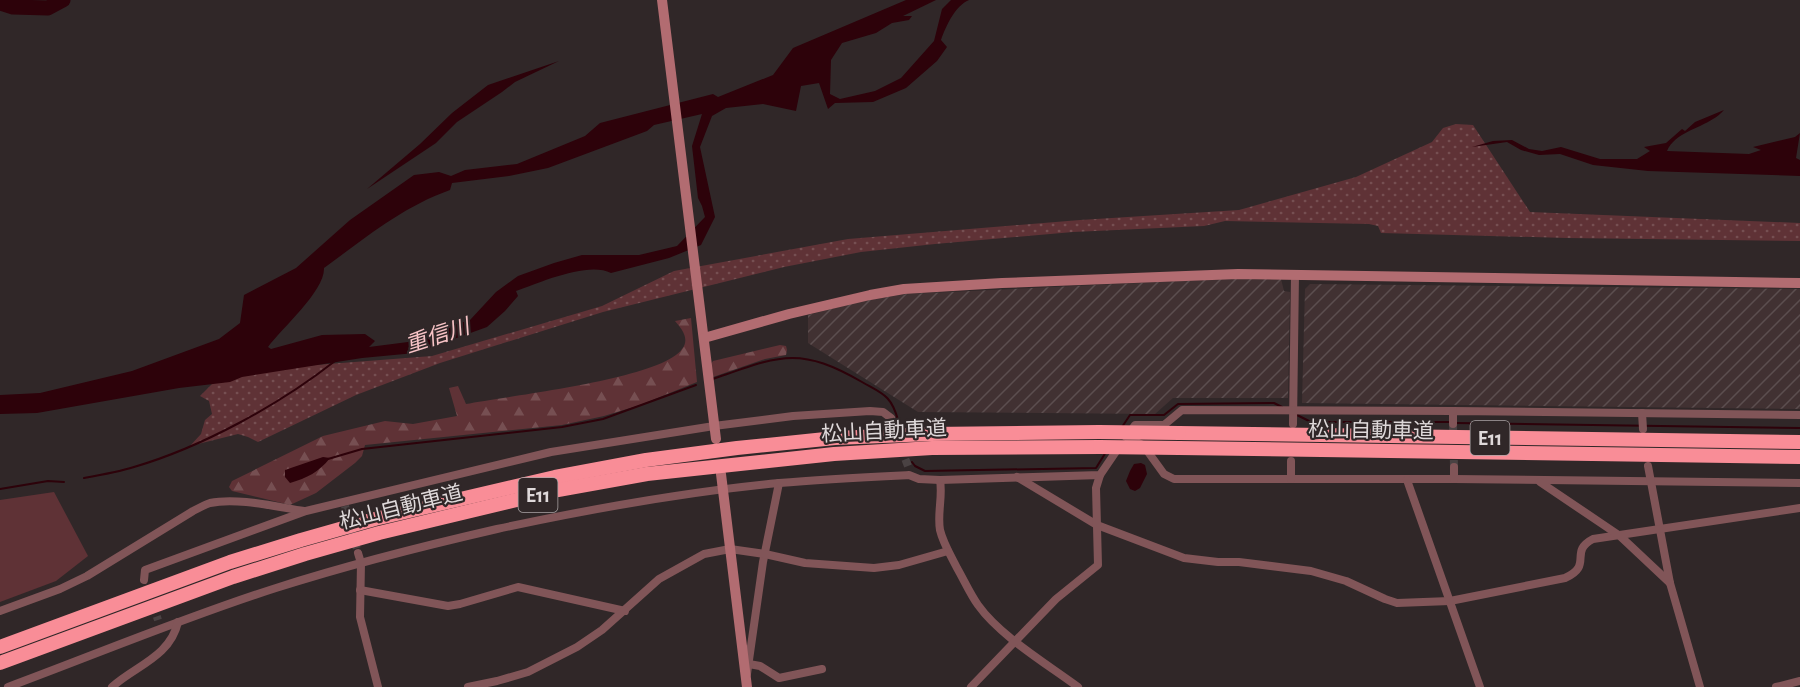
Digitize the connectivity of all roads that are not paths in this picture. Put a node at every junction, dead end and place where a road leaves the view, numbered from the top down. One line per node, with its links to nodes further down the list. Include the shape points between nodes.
1 (662, 0): 4 (street)
2 (1295, 274): 3 (street); 4 (street, via 904,289 789,314); 5 (street)
3 (1800, 283)
4 (704, 338): 12 (street)
5 (1294, 410): 6 (street); 10 (street); 14 (street, via 1182,410 1164,425 1135,425)
6 (1453, 411): 7 (street); 11 (street)
7 (1642, 413): 8 (street); 13 (street)
8 (1800, 415)
9 (891, 418): 12 (street, via 883,412 870,411)
10 (1293, 424)
11 (1453, 424)
12 (714, 426): 15 (street); 34 (street, via 550,452)
13 (1642, 429)
14 (1126, 437): 22 (street); 24 (street, via 1143,445 1164,474 1174,479)
15 (716, 439)
16 (1800, 442): 51 (highway, 松山自動車道 / E11, bridge, via 1099,432 835,438 737,448 566,475 375,519 230,562)
17 (1800, 457): 52 (highway, 松山自動車道 / E11, bridge, via 932,448 647,474 558,490 305,554)
18 (1291, 461): 24 (street)
19 (1648, 466): 29 (street)
20 (1454, 467): 25 (street)
21 (721, 474): 32 (street)
22 (1100, 475): 23 (street); 35 (street, via 1096,488)
23 (1017, 477): 26 (street); 35 (street)
24 (1291, 479): 27 (street)
25 (1454, 479): 27 (street); 28 (street)
26 (940, 480): 30 (street, via 919,478 909,470); 39 (street, via 940,531)
27 (1407, 480): 46 (street)
28 (1539, 481): 29 (street); 37 (street)
29 (1652, 482): 31 (street); 36 (street)
30 (779, 483): 32 (street); 41 (street)
31 (1800, 483)
32 (723, 489): 38 (street); 42 (street, via 542,520)
33 (1800, 508): 36 (street)
34 (306, 511): 43 (street, via 146,570); 47 (street, via 253,503 209,504 87,576)
35 (1097, 525): 46 (street, via 1184,558 1311,572 1346,581 1397,603); 50 (street, via 1098,565 1056,599)
36 (1660, 530): 37 (street); 44 (street)
37 (1620, 536): 44 (street); 46 (street, via 1584,544 1578,571 1564,579)
38 (730, 549): 41 (street); 48 (street, via 704,554 659,579); 56 (street)
39 (948, 551): 41 (street, via 874,568); 50 (street, via 978,605)
40 (358, 553): 42 (street)
41 (765, 554): 53 (street)
42 (361, 563): 45 (street); 49 (street)
43 (144, 580)
44 (1670, 583): 64 (street)
45 (360, 590): 48 (street, via 448,606 518,587); 59 (street, via 360,617)
46 (1450, 601): 63 (street)
47 (0, 611)
48 (625, 611): 60 (street, via 554,660 528,672)
49 (178, 622): 57 (street, via 160,624); 58 (street, via 176,634 149,663)
50 (1016, 642): 61 (street); 62 (street)
51 (0, 647)
52 (0, 663)
53 (749, 664): 54 (street, via 779,678); 56 (street)
54 (822, 669)
55 (1800, 681): 65 (street)
56 (746, 684)
57 (8, 687)
58 (112, 687)
59 (378, 687)
60 (468, 687)
61 (971, 687)
62 (1078, 687)
63 (1480, 687)
64 (1700, 687)
65 (1776, 687)

